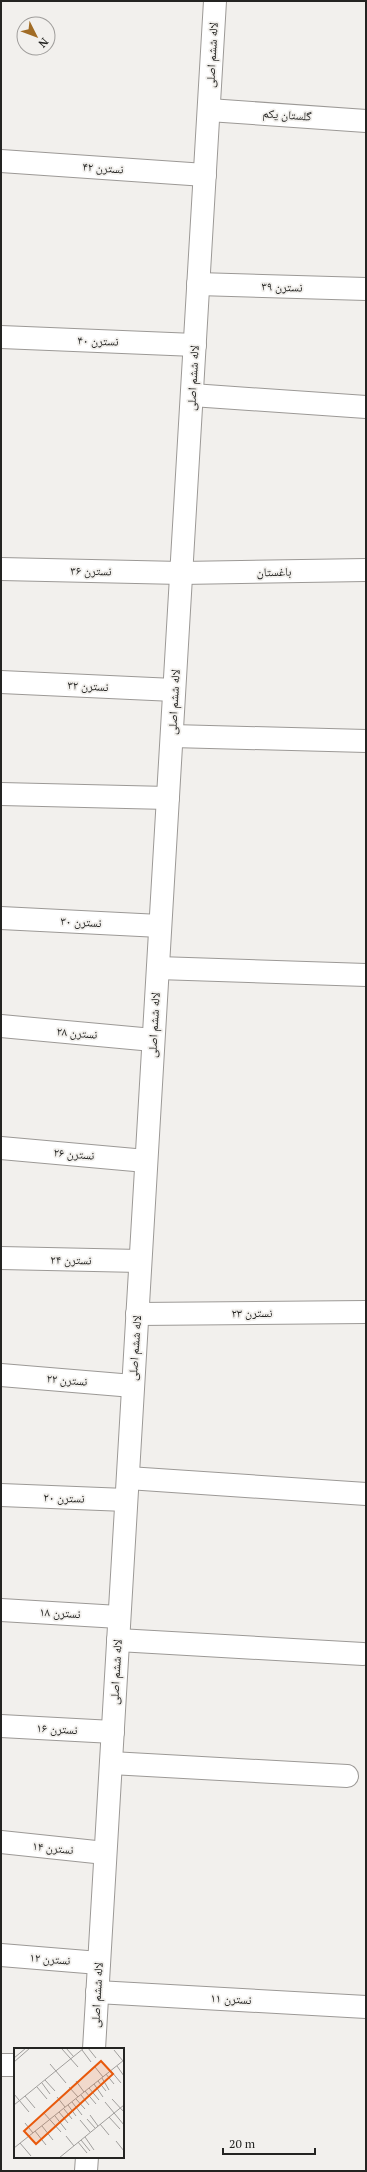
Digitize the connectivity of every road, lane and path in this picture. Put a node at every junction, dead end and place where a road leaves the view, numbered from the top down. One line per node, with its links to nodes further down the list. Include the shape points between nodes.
1 (215, 1): 2 (street, لاله ششم اصلی)
2 (209, 110): 3 (street, گلستان یکم); 5 (street, لاله ششم اصلی)
3 (366, 121)
4 (1, 161): 5 (street, نسترن ۴۲)
5 (205, 175): 6 (street, لاله ششم اصلی)
6 (198, 284): 7 (street, نسترن ۳۹); 9 (street, لاله ششم اصلی)
7 (366, 289)
8 (1, 337): 9 (street, نسترن ۴۰)
9 (195, 345): 10 (street, لاله ششم اصلی)
10 (192, 395): 11 (street); 14 (street, لاله ششم اصلی)
11 (366, 407)
12 (1, 569): 14 (street, نسترن ۳۶)
13 (366, 570): 14 (street, باغستان)
14 (181, 573): 16 (street, لاله ششم اصلی)
15 (1, 682): 16 (street, نسترن ۳۲)
16 (174, 690): 17 (street, لاله ششم اصلی)
17 (172, 736): 18 (street); 20 (street, لاله ششم اصلی)
18 (366, 741)
19 (1, 794): 20 (street)
20 (168, 798): 22 (street, لاله ششم اصلی)
21 (1, 918): 22 (street, نسترن ۳۰)
22 (160, 926): 23 (street, لاله ششم اصلی)
23 (158, 968): 24 (street); 26 (street, لاله ششم اصلی)
24 (366, 975)
25 (1, 1026): 26 (street, نسترن ۲۸)
26 (153, 1040): 28 (street, لاله ششم اصلی)
27 (1, 1148): 28 (street, نسترن ۲۶)
28 (146, 1161): 30 (street, لاله ششم اصلی)
29 (1, 1258): 30 (street, نسترن ۲۴)
30 (140, 1261): 32 (street, لاله ششم اصلی)
31 (366, 1312): 32 (street, نسترن ۲۳)
32 (138, 1314): 34 (street, لاله ششم اصلی)
33 (1, 1375): 34 (street, نسترن ۲۲)
34 (133, 1386): 35 (street, لاله ششم اصلی)
35 (128, 1478): 36 (street); 38 (street, لاله ششم اصلی)
36 (366, 1494)
37 (1, 1495): 38 (street, نسترن ۲۰)
38 (126, 1500): 40 (street, لاله ششم اصلی)
39 (1, 1610): 40 (street, نسترن ۱۸)
40 (119, 1617): 41 (street, لاله ششم اصلی)
41 (118, 1640): 42 (street); 44 (street, لاله ششم اصلی)
42 (364, 1654)
43 (1, 1726): 44 (street, نسترن ۱۶)
44 (113, 1732): 45 (street, لاله ششم اصلی)
45 (111, 1763): 46 (street); 48 (street, لاله ششم اصلی)
46 (347, 1776)
47 (1, 1842): 48 (street, نسترن ۱۴)
48 (105, 1853): 50 (street, لاله ششم اصلی)
49 (1, 1955): 50 (street, نسترن ۱۲)
50 (99, 1963): 51 (street, لاله ششم اصلی)
51 (97, 1992): 52 (street, نسترن ۱۱); 53 (street, لاله ششم اصلی)
52 (366, 2007)
53 (94, 2048)
54 (1, 2065): 55 (street)
55 (14, 2066)
56 (87, 2158): 57 (street)
57 (86, 2171)

